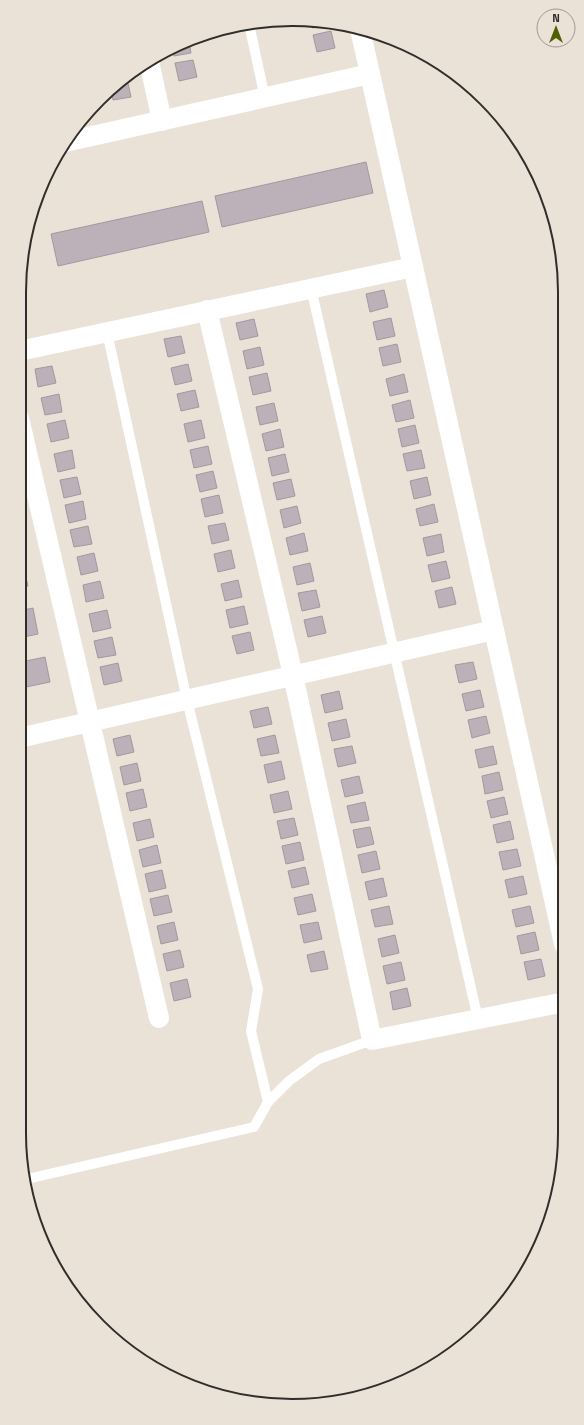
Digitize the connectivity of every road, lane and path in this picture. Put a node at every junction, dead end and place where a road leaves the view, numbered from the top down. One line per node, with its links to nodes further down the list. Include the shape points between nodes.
1 (250, 29): 5 (lane)
2 (366, 36): 4 (street)
3 (150, 67): 6 (street)
4 (370, 74): 5 (street); 8 (street)
5 (265, 98): 6 (street)
6 (162, 121): 7 (street)
7 (74, 140)
8 (413, 267): 9 (street); 14 (street)
9 (311, 288): 10 (street); 15 (lane)
10 (207, 310): 11 (street); 16 (street)
11 (107, 332): 12 (street); 17 (lane)
12 (26, 349)
13 (26, 448): 18 (street)
14 (494, 630): 15 (street); 20 (street)
15 (393, 653): 16 (street); 23 (lane)
16 (293, 676): 17 (street); 24 (street)
17 (186, 700): 18 (street); 25 (lane, via 258,989 251,1031)
18 (89, 722): 19 (street); 22 (street)
19 (26, 736)
20 (558, 917)
21 (558, 1003): 23 (street)
22 (159, 1018)
23 (478, 1019): 24 (street)
24 (372, 1040): 25 (lane, via 319,1059 289,1081)
25 (268, 1102): 26 (lane, via 254,1127)
26 (30, 1178)

